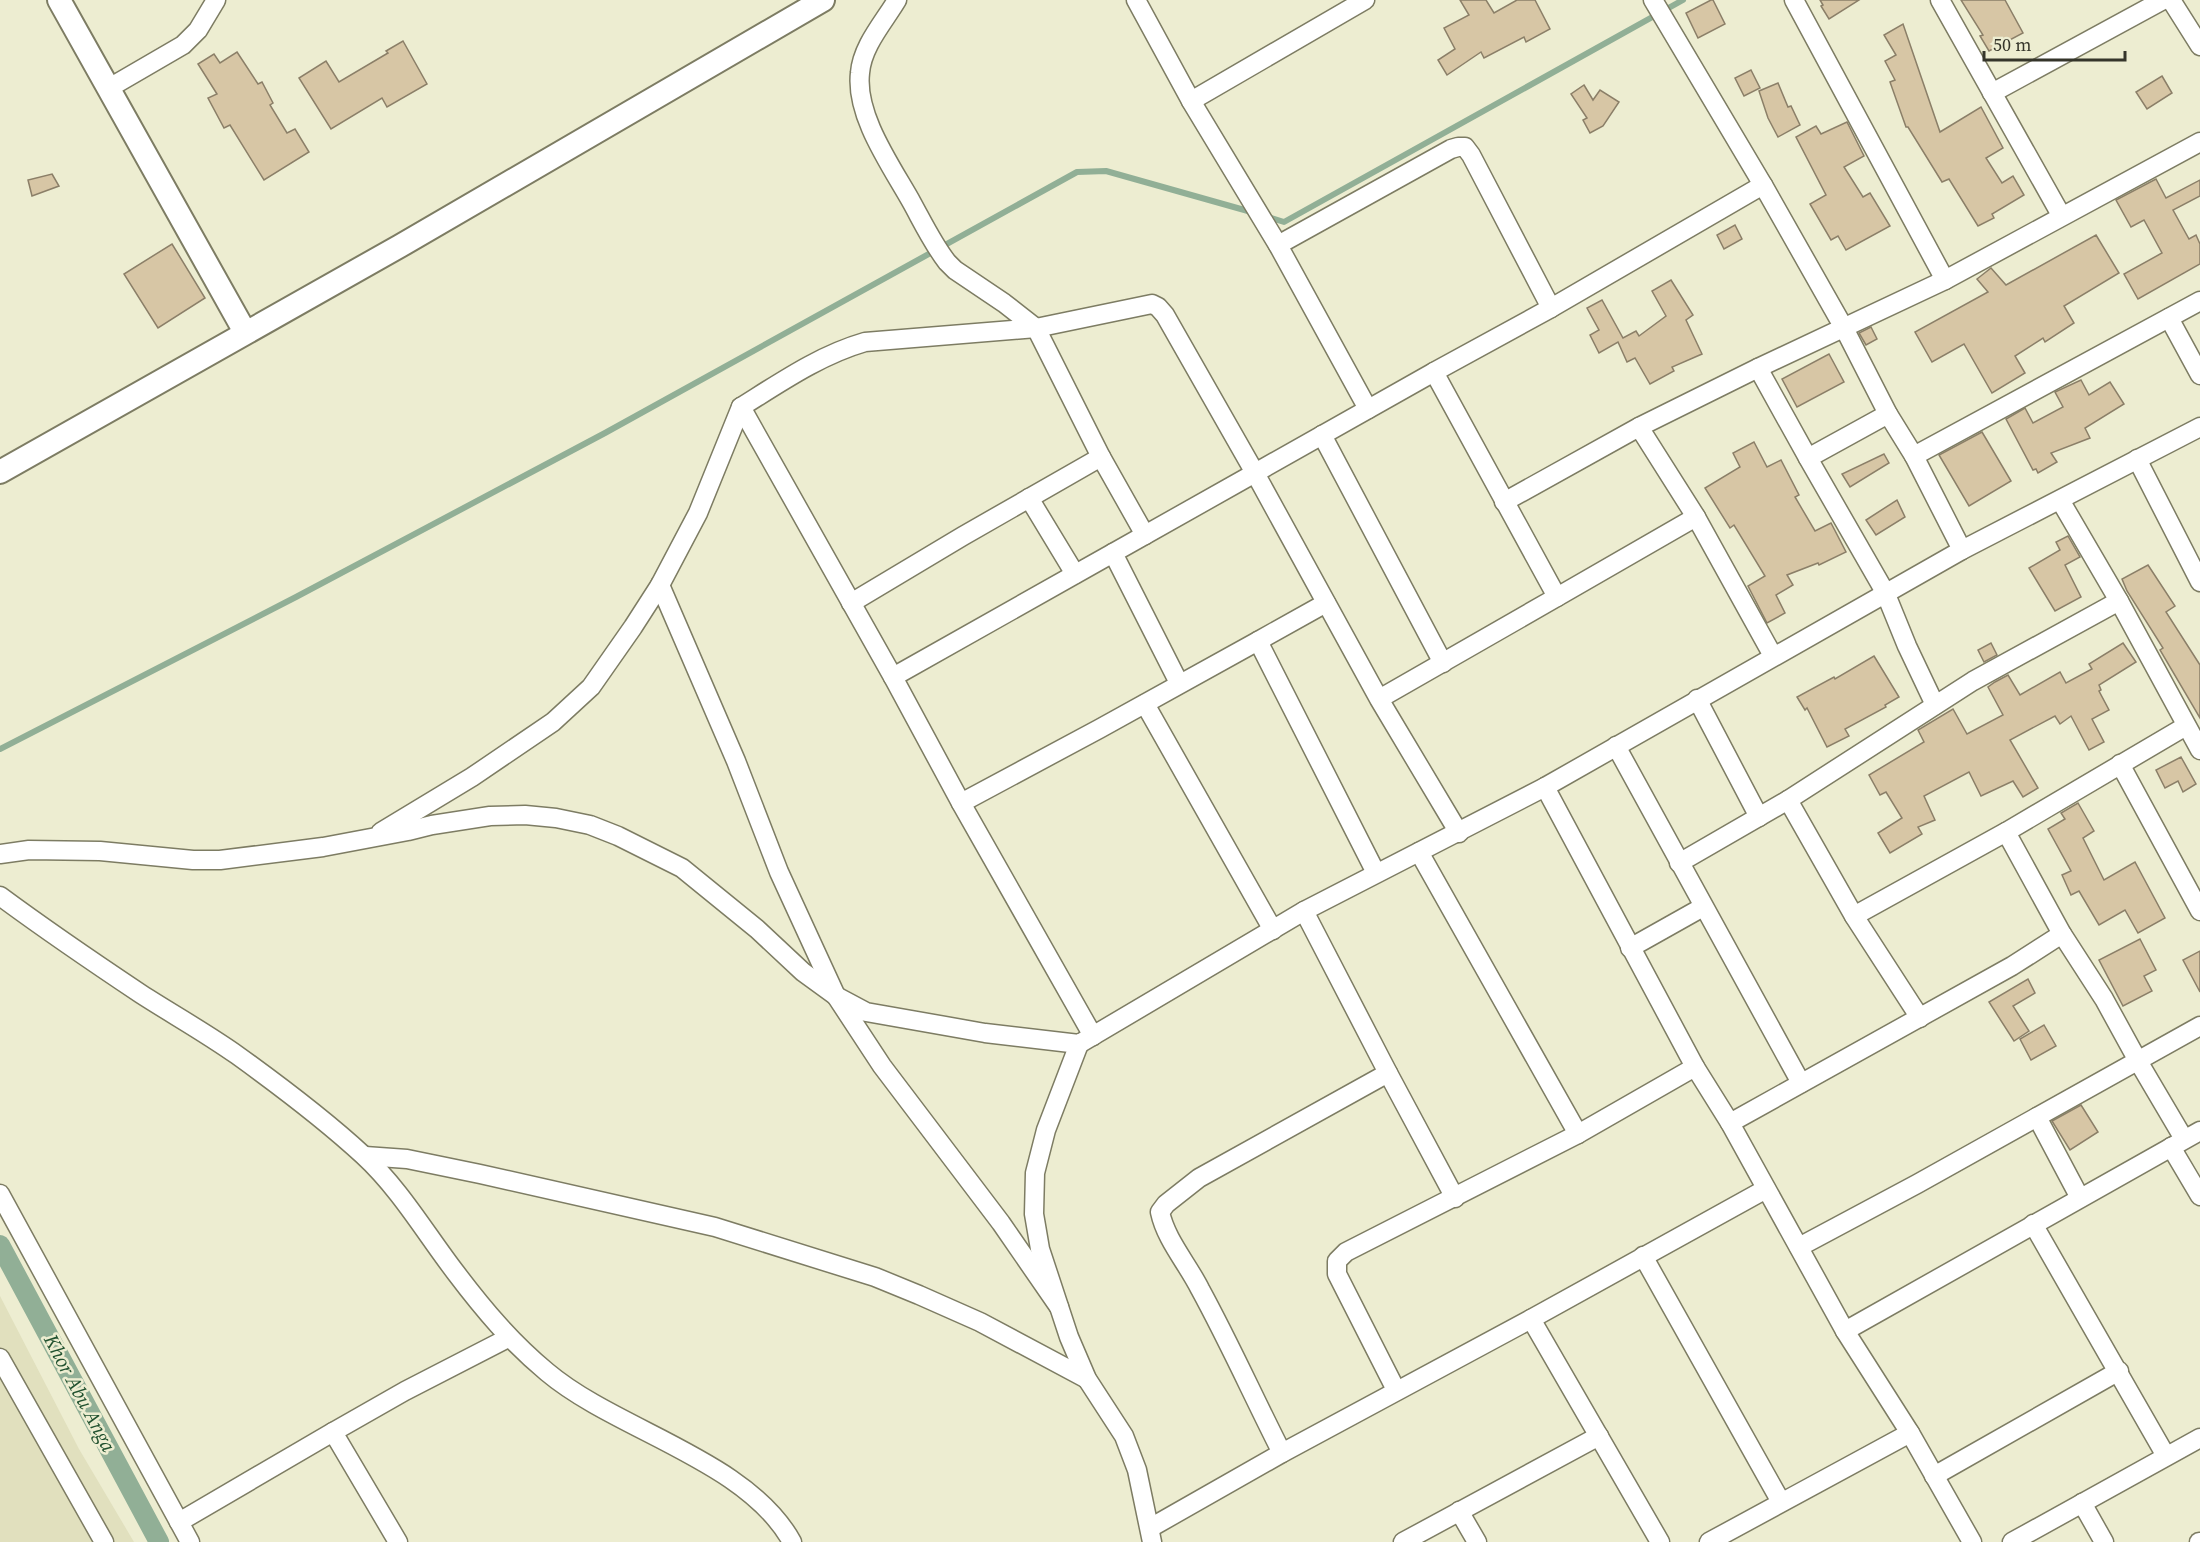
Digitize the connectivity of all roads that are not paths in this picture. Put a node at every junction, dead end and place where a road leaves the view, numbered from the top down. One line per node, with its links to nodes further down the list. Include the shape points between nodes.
1 (59, 0): 13 (street)
2 (216, 0): 13 (street, via 198,30 183,45)
3 (823, 0): 26 (street)
4 (897, 0): 24 (street, via 866,50 860,72 860,93 868,118 947,262)
5 (1136, 0): 15 (street)
6 (1365, 0): 15 (street)
7 (1653, 0): 17 (street)
8 (1794, 0): 20 (street)
9 (1940, 0): 14 (street)
10 (2163, 0): 14 (street)
11 (2171, 0): 12 (street)
12 (2200, 46)
13 (109, 88): 26 (street)
14 (1992, 93): 18 (street)
15 (1191, 101): 19 (street)
16 (2200, 142): 18 (street)
17 (1763, 185): 22 (street); 25 (street)
18 (2061, 215): 20 (street)
19 (1278, 245): 22 (street, via 1451,149 1465,147); 31 (street)
20 (1945, 280): 25 (street)
21 (2200, 301): 23 (street)
22 (1551, 308): 28 (street)
23 (2169, 318): 29 (street); 36 (street)
24 (1036, 328): 30 (street, via 865,342 817,360); 37 (street); 41 (street, via 1144,305 1158,307)
25 (1844, 328): 27 (street); 32 (street)
26 (245, 332): 40 (street)
27 (1758, 368): 33 (street); 38 (street)
28 (1434, 372): 31 (street); 44 (street)
29 (2200, 375)
30 (741, 407): 51 (street, via 698,513); 55 (street)
31 (1368, 409): 35 (street)
32 (1888, 414): 36 (street); 38 (street)
33 (1639, 427): 44 (street); 45 (street)
34 (2200, 427): 39 (street)
35 (1322, 435): 41 (street); 59 (street)
36 (1914, 456): 47 (street)
37 (1101, 457): 42 (street); 46 (street)
38 (1808, 458): 52 (street)
39 (2137, 459): 43 (street); 50 (street)
40 (0, 472)
41 (1255, 473): 46 (street); 56 (street)
42 (1029, 498): 49 (street); 55 (street)
43 (2060, 500): 47 (street); 54 (street)
44 (1504, 502): 53 (street)
45 (1696, 518): 53 (street); 58 (street)
46 (1145, 535): 48 (street)
47 (1962, 550): 52 (street)
48 (1113, 553): 49 (street); 61 (street)
49 (1075, 574): 60 (street)
50 (2200, 582)
51 (660, 585): 76 (street, via 591,687 553,722); 89 (street, via 779,872)
52 (1886, 592): 58 (street); 65 (street)
53 (1557, 597): 59 (street)
54 (2119, 601): 65 (street); 66 (street)
55 (851, 603): 60 (street)
56 (1326, 603): 57 (street); 62 (street)
57 (1258, 640): 61 (street); 80 (street)
58 (1773, 656): 63 (street)
59 (1443, 663): 62 (street)
60 (893, 677): 72 (street)
61 (1179, 683): 64 (street)
62 (1379, 699): 75 (street)
63 (1697, 699): 67 (street); 73 (street)
64 (1145, 704): 72 (street); 86 (street)
65 (1935, 705): 71 (street)
66 (2186, 726): 68 (street); 69 (street)
67 (1616, 746): 70 (street); 79 (street)
68 (2200, 750)
69 (2120, 764): 74 (street); 84 (street)
70 (1545, 787): 75 (street); 88 (street)
71 (1788, 800): 73 (street); 85 (street)
72 (961, 803): 92 (street)
73 (1759, 818): 79 (street)
74 (2006, 832): 85 (street); 87 (street)
75 (1459, 833): 77 (street)
76 (370, 839): 78 (street, via 220,860 100,851 29,850); 89 (street, via 490,816 525,815 590,825 682,868)
77 (1419, 852): 80 (street); 99 (street)
78 (0, 854)
79 (1679, 862): 82 (street)
80 (1376, 873): 83 (street)
81 (0, 896): 101 (street, via 236,1054)
82 (1703, 907): 88 (street); 96 (street)
83 (1304, 911): 86 (street); 95 (street)
84 (2200, 911)
85 (1854, 916): 90 (street)
86 (1273, 930): 92 (street)
87 (2062, 934): 90 (street); 93 (street)
88 (1630, 948): 94 (street)
89 (836, 996): 92 (street, via 866,1012 985,1033); 110 (street, via 882,1066)
90 (1920, 1018): 96 (street)
91 (2200, 1026): 93 (street)
92 (1086, 1040): 110 (street, via 1046,1130 1035,1173 1034,1214 1040,1249)
93 (2138, 1061): 97 (street); 100 (street)
94 (1695, 1067): 98 (street); 99 (street)
95 (1388, 1073): 105 (street); 122 (street, via 1199,1178 1160,1212 1168,1235 1199,1287)
96 (1801, 1083): 98 (street)
97 (2037, 1117): 106 (street); 108 (street)
98 (1730, 1123): 102 (street)
99 (1578, 1134): 105 (street)
100 (2185, 1139): 104 (street); 106 (street)
101 (364, 1156): 113 (street); 116 (street, via 407,1159 715,1227 919,1295 980,1322)
102 (1766, 1189): 108 (street); 109 (street)
103 (0, 1194): 128 (street)
104 (2200, 1196)
105 (1455, 1198): 117 (street, via 1346,1252 1337,1261 1337,1274)
106 (2080, 1198): 107 (street)
107 (2033, 1224): 112 (street); 115 (street)
108 (1798, 1247): 112 (street)
109 (1643, 1256): 111 (street); 125 (street)
110 (1059, 1307): 116 (street)
111 (1531, 1319): 117 (street); 120 (street)
112 (1845, 1331): 119 (street)
113 (508, 1338): 118 (street); 133 (street, via 549,1374 600,1408 720,1472 744,1489 760,1501)
114 (0, 1358): 130 (street)
115 (2119, 1371): 123 (street); 124 (street)
116 (1087, 1379): 129 (street, via 1125,1436)
117 (1396, 1390): 122 (street)
118 (333, 1432): 128 (street); 132 (street)
119 (1910, 1433): 124 (street); 125 (street)
120 (1599, 1436): 127 (street); 136 (street)
121 (2200, 1438): 123 (street)
122 (1282, 1453): 129 (street)
123 (2166, 1456): 126 (street)
124 (1934, 1476): 138 (street)
125 (1781, 1502): 137 (street)
126 (2082, 1503): 139 (street); 140 (street)
127 (1459, 1511): 134 (street); 135 (street)
128 (179, 1522): 131 (street)
129 (1151, 1535)
130 (105, 1542)
131 (190, 1542)
132 (399, 1542)
133 (792, 1542)
134 (1403, 1542)
135 (1477, 1542)
136 (1660, 1542)
137 (1709, 1542)
138 (1972, 1542)
139 (2012, 1542)
140 (2104, 1542)

